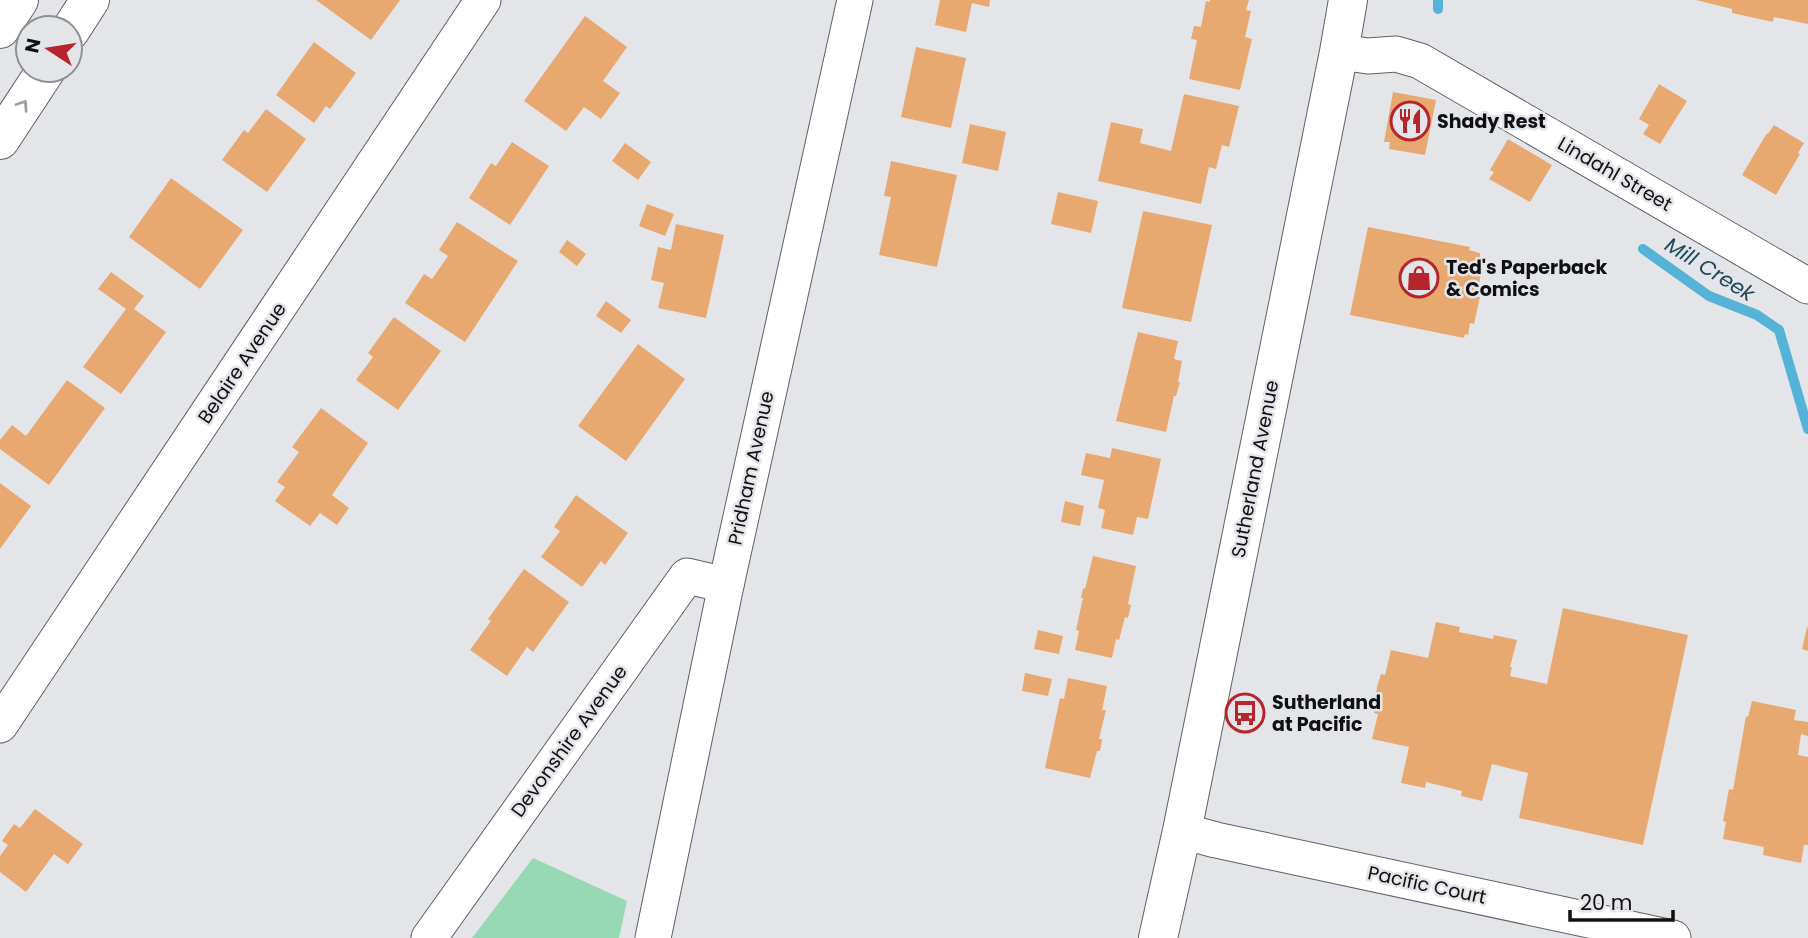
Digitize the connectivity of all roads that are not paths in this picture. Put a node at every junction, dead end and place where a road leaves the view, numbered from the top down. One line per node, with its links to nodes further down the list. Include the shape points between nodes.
1 (19, 0): 5 (main road)
2 (483, 0): 11 (street, Belaire Avenue)
3 (855, 0): 10 (street, Pridham Avenue)
4 (1348, 0): 6 (main road, Sutherland Avenue)
5 (0, 29)
6 (1339, 52): 9 (street, Lindahl Street, via 1396,54 1420,61); 12 (main road, Sutherland Avenue)
7 (37, 84): 8 (main road, one-way to 7)
8 (0, 140)
9 (1808, 286)
10 (726, 584): 14 (street, Devonshire Avenue, via 687,576); 15 (street, Pridham Avenue)
11 (0, 725)
12 (1182, 831): 13 (street, Pacific Court); 16 (main road, Sutherland Avenue)
13 (1601, 930): 17 (street, Pacific Court)
14 (429, 938)
15 (653, 938)
16 (1158, 938)
17 (1673, 938)

